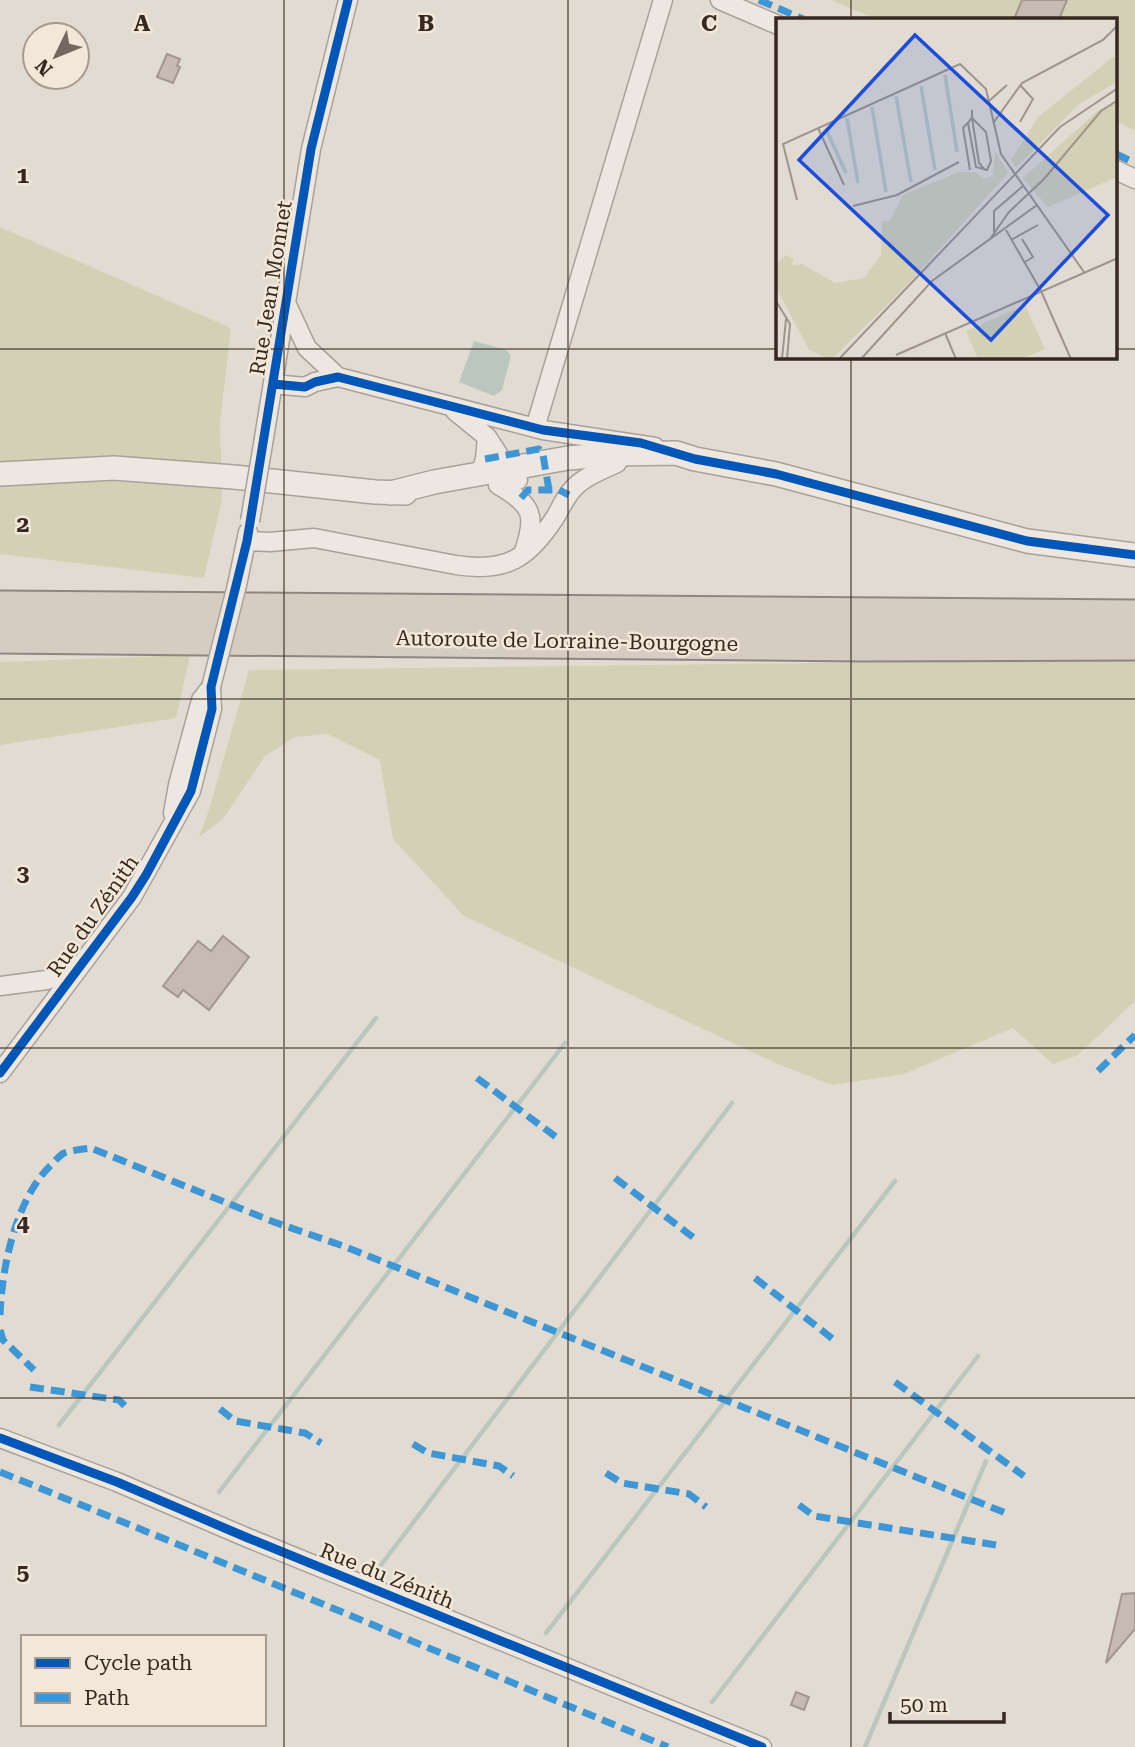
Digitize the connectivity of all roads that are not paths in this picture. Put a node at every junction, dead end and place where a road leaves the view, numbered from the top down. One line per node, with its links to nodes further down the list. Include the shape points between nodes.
1 (348, 0): 7 (street, Rue Jean Monnet, via 312,149)
2 (663, 0): 11 (street)
3 (720, 0): 4 (street)
4 (776, 24)
5 (1118, 171): 6 (street)
6 (1135, 179)
7 (286, 303): 8 (street, via 307,348); 9 (street, Rue Jean Monnet)
8 (338, 377): 9 (street, via 305,387); 10 (street)
9 (273, 384): 17 (street, Rue Jean Monnet, bridge)
10 (440, 402): 11 (street); 12 (street)
11 (536, 428): 13 (street, via 641,443)
12 (487, 437): 16 (street); 16 (street, via 485,459)
13 (686, 456): 14 (street); 16 (street, via 580,457); 19 (street, via 776,474 1027,541)
14 (617, 463): 16 (street); 18 (street, via 579,483 541,539)
15 (0, 474): 16 (street, via 114,468 391,493 433,493)
16 (501, 477): 18 (street, via 521,498 531,519)
17 (247, 541): 18 (street, via 314,538 473,567 504,564); 24 (street, Rue Jean Monnet, bridge)
18 (523, 554)
19 (1135, 555)
20 (0, 608): 21 (highway, Autoroute de Lorraine-Bourgogne)
21 (1135, 617)
22 (0, 636): 23 (highway, Autoroute de Lorraine-Bourgogne)
23 (1135, 643)
24 (211, 687): 25 (street, Rue du Zénith, via 212,709 191,791 139,886)
25 (84, 961): 26 (street, via 47,980); 27 (street, Rue du Zénith)
26 (0, 986)
27 (6, 1050): 28 (street, Rue du Zénith)
28 (0, 1073)
29 (0, 1438): 30 (street, Rue du Zénith)
30 (762, 1747)

